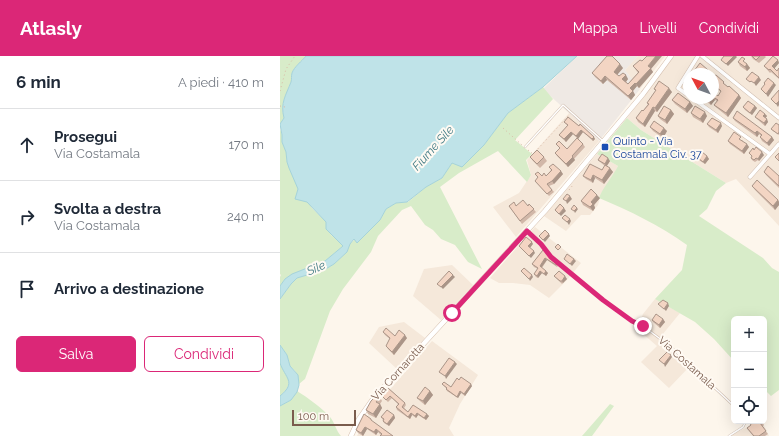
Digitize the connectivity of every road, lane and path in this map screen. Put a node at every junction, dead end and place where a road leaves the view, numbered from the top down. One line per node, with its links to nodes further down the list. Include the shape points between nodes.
1 (295, 56): 7 (path, via 286,69)
2 (671, 56): 13 (main road)
3 (698, 56): 5 (street)
4 (702, 56): 12 (street)
5 (690, 68)
6 (683, 80): 8 (street, via 678,88)
7 (280, 91)
8 (683, 92)
9 (700, 104): 16 (street)
10 (280, 106): 11 (path)
11 (285, 107)
12 (779, 118)
13 (604, 141): 15 (lane, via 563,105); 18 (main road)
14 (779, 144): 16 (street)
15 (525, 147)
16 (770, 154): 17 (street)
17 (750, 177)
18 (527, 231): 19 (lane, Via Costamala, via 551,257 603,300 671,347); 21 (main road, Via Cornarotta, via 373,399 361,415)
19 (731, 403)
20 (744, 424): 22 (lane)
21 (352, 436)
22 (728, 436)

